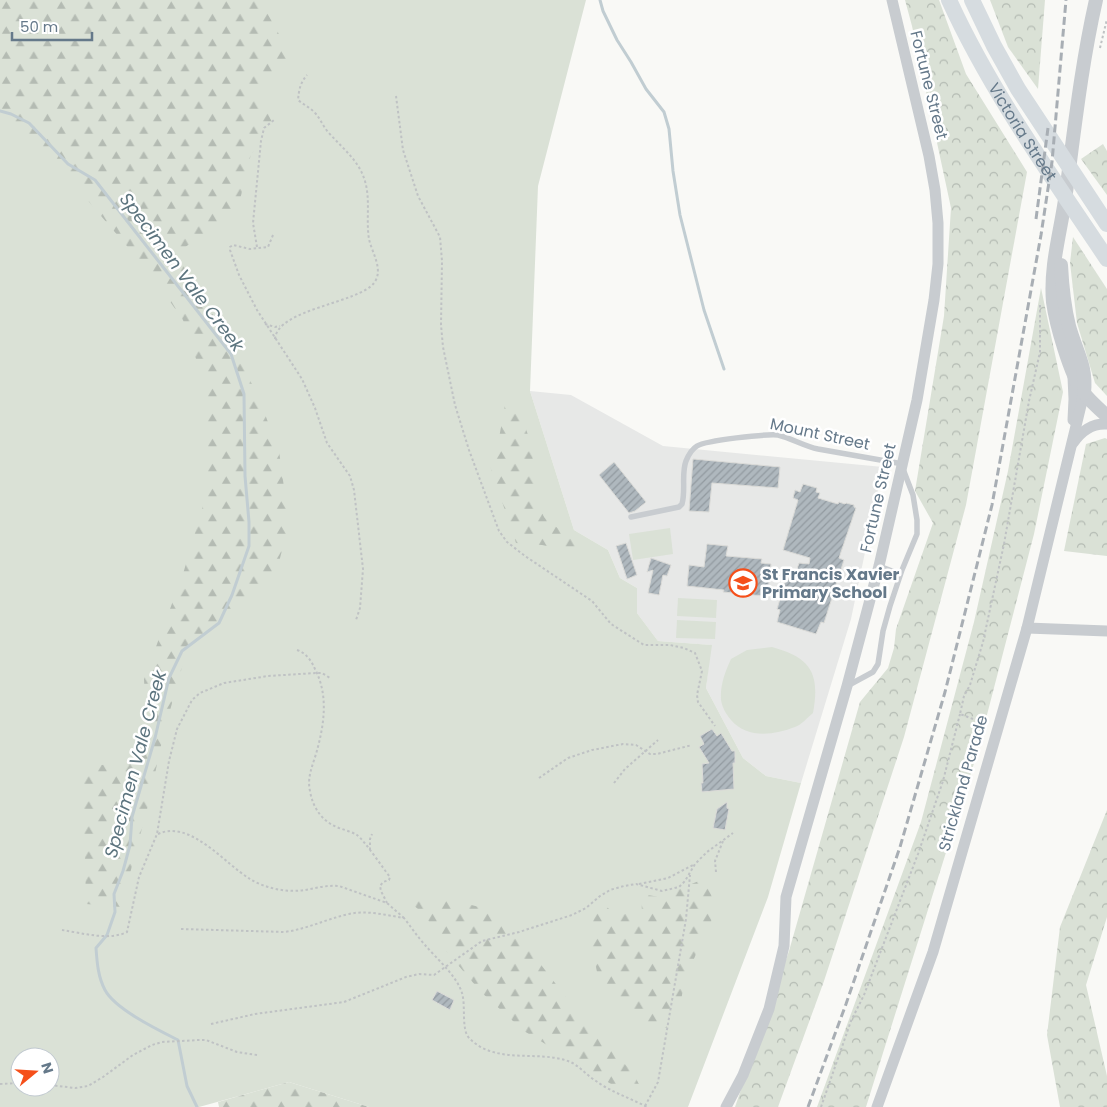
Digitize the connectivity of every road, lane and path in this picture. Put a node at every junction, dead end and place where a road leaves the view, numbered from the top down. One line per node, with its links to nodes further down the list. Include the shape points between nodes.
1 (892, 0): 25 (street, Fortune Street, via 930,156 938,223 934,300)
2 (949, 0): 14 (main road, Victoria Street, via 1014,119)
3 (972, 0): 11 (main road, Victoria Street, via 1018,89)
4 (1096, 0): 10 (street, Strickland Parade)
5 (1107, 19): 6 (path)
6 (1100, 48)
7 (306, 75): 17 (path, via 298,100 316,114 362,173 369,198 370,241 378,276 373,285 361,292 320,306)
8 (396, 96): 38 (path, via 403,150 418,196 440,237 441,325 455,405 499,531 525,556 592,601 611,624 644,645 670,645 695,653 702,671 698,702)
9 (274, 120): 13 (path, via 264,128 260,141 253,223)
10 (1062, 220): 19 (street, Strickland Parade, via 1054,265 1053,294 1055,313); 20 (street, Strickland Parade, via 1063,290 1069,325 1084,369)
11 (1107, 224)
12 (273, 235): 13 (path, via 268,247)
13 (257, 248): 16 (path, via 230,247 239,275)
14 (1107, 258)
15 (1042, 296): 36 (path, via 1040,352 1004,544 983,642)
16 (265, 324): 17 (path); 18 (path)
17 (280, 326): 18 (path)
18 (276, 340): 29 (path, via 302,379 327,442 352,483 363,569)
19 (1070, 363): 20 (street, Strickland Parade); 24 (street, Strickland Parade, via 1074,408)
20 (1084, 393): 21 (street); 23 (street, Strickland Parade)
21 (1107, 416)
22 (1107, 424): 23 (street, via 1086,430)
23 (1070, 451): 24 (street, Strickland Parade)
24 (1066, 464): 30 (street, Strickland Parade)
25 (902, 466): 26 (lane, Mount Street, via 807,447 775,435 709,442 692,451 685,462 682,504); 27 (street, Fortune Street); 28 (lane, via 913,495 918,528)
26 (631, 517)
27 (879, 566): 28 (lane); 35 (street, Fortune Street)
28 (900, 574): 35 (lane, via 878,664 870,674)
29 (356, 620)
30 (1026, 628): 31 (street); 37 (street, Strickland Parade)
31 (1107, 630)
32 (298, 650): 33 (path, via 306,655)
33 (317, 673): 34 (path); 45 (path, via 224,683 192,700 172,746); 48 (path, via 323,689 324,716 309,774 310,792 317,811 325,820 357,835)
34 (330, 678)
35 (847, 686): 62 (street, Fortune Street, via 786,897 784,946 769,1009 743,1075)
36 (960, 714): 37 (path, via 973,719); 63 (path, via 943,781 918,854 851,1021)
37 (1000, 721): 64 (street, Strickland Parade, via 933,952)
38 (715, 726)
39 (658, 740): 41 (path)
40 (692, 745): 41 (path, via 663,754)
41 (646, 752): 42 (path, via 636,745 623,744 592,750 568,758); 43 (path)
42 (538, 778)
43 (614, 783)
44 (733, 833): 47 (path)
45 (157, 834): 53 (path, via 171,830 187,833 262,885 293,891 339,886); 56 (path, via 139,876 127,932 96,935)
46 (372, 834): 48 (path)
47 (724, 839): 49 (path); 50 (path, via 715,861)
48 (371, 853): 53 (path, via 390,877 380,886)
49 (695, 864): 51 (path); 52 (path, via 668,878)
50 (716, 872)
51 (690, 873): 52 (path, via 679,887 662,892); 61 (path, via 684,930 658,1082)
52 (636, 884): 57 (path, via 610,890 572,915 482,942)
53 (387, 903): 54 (path)
54 (404, 918): 55 (path, via 350,913 300,930 284,932); 57 (path)
55 (180, 929)
56 (62, 930)
57 (445, 967): 58 (path, via 434,975 406,977 344,1002 255,1014); 61 (path, via 461,990 465,1031 469,1038 499,1054 569,1061 596,1081)
58 (211, 1024)
59 (257, 1055): 60 (path, via 200,1040 162,1042 133,1055 88,1086)
60 (60, 1086)
61 (646, 1106)
62 (726, 1107)
63 (821, 1107)
64 (877, 1107)

